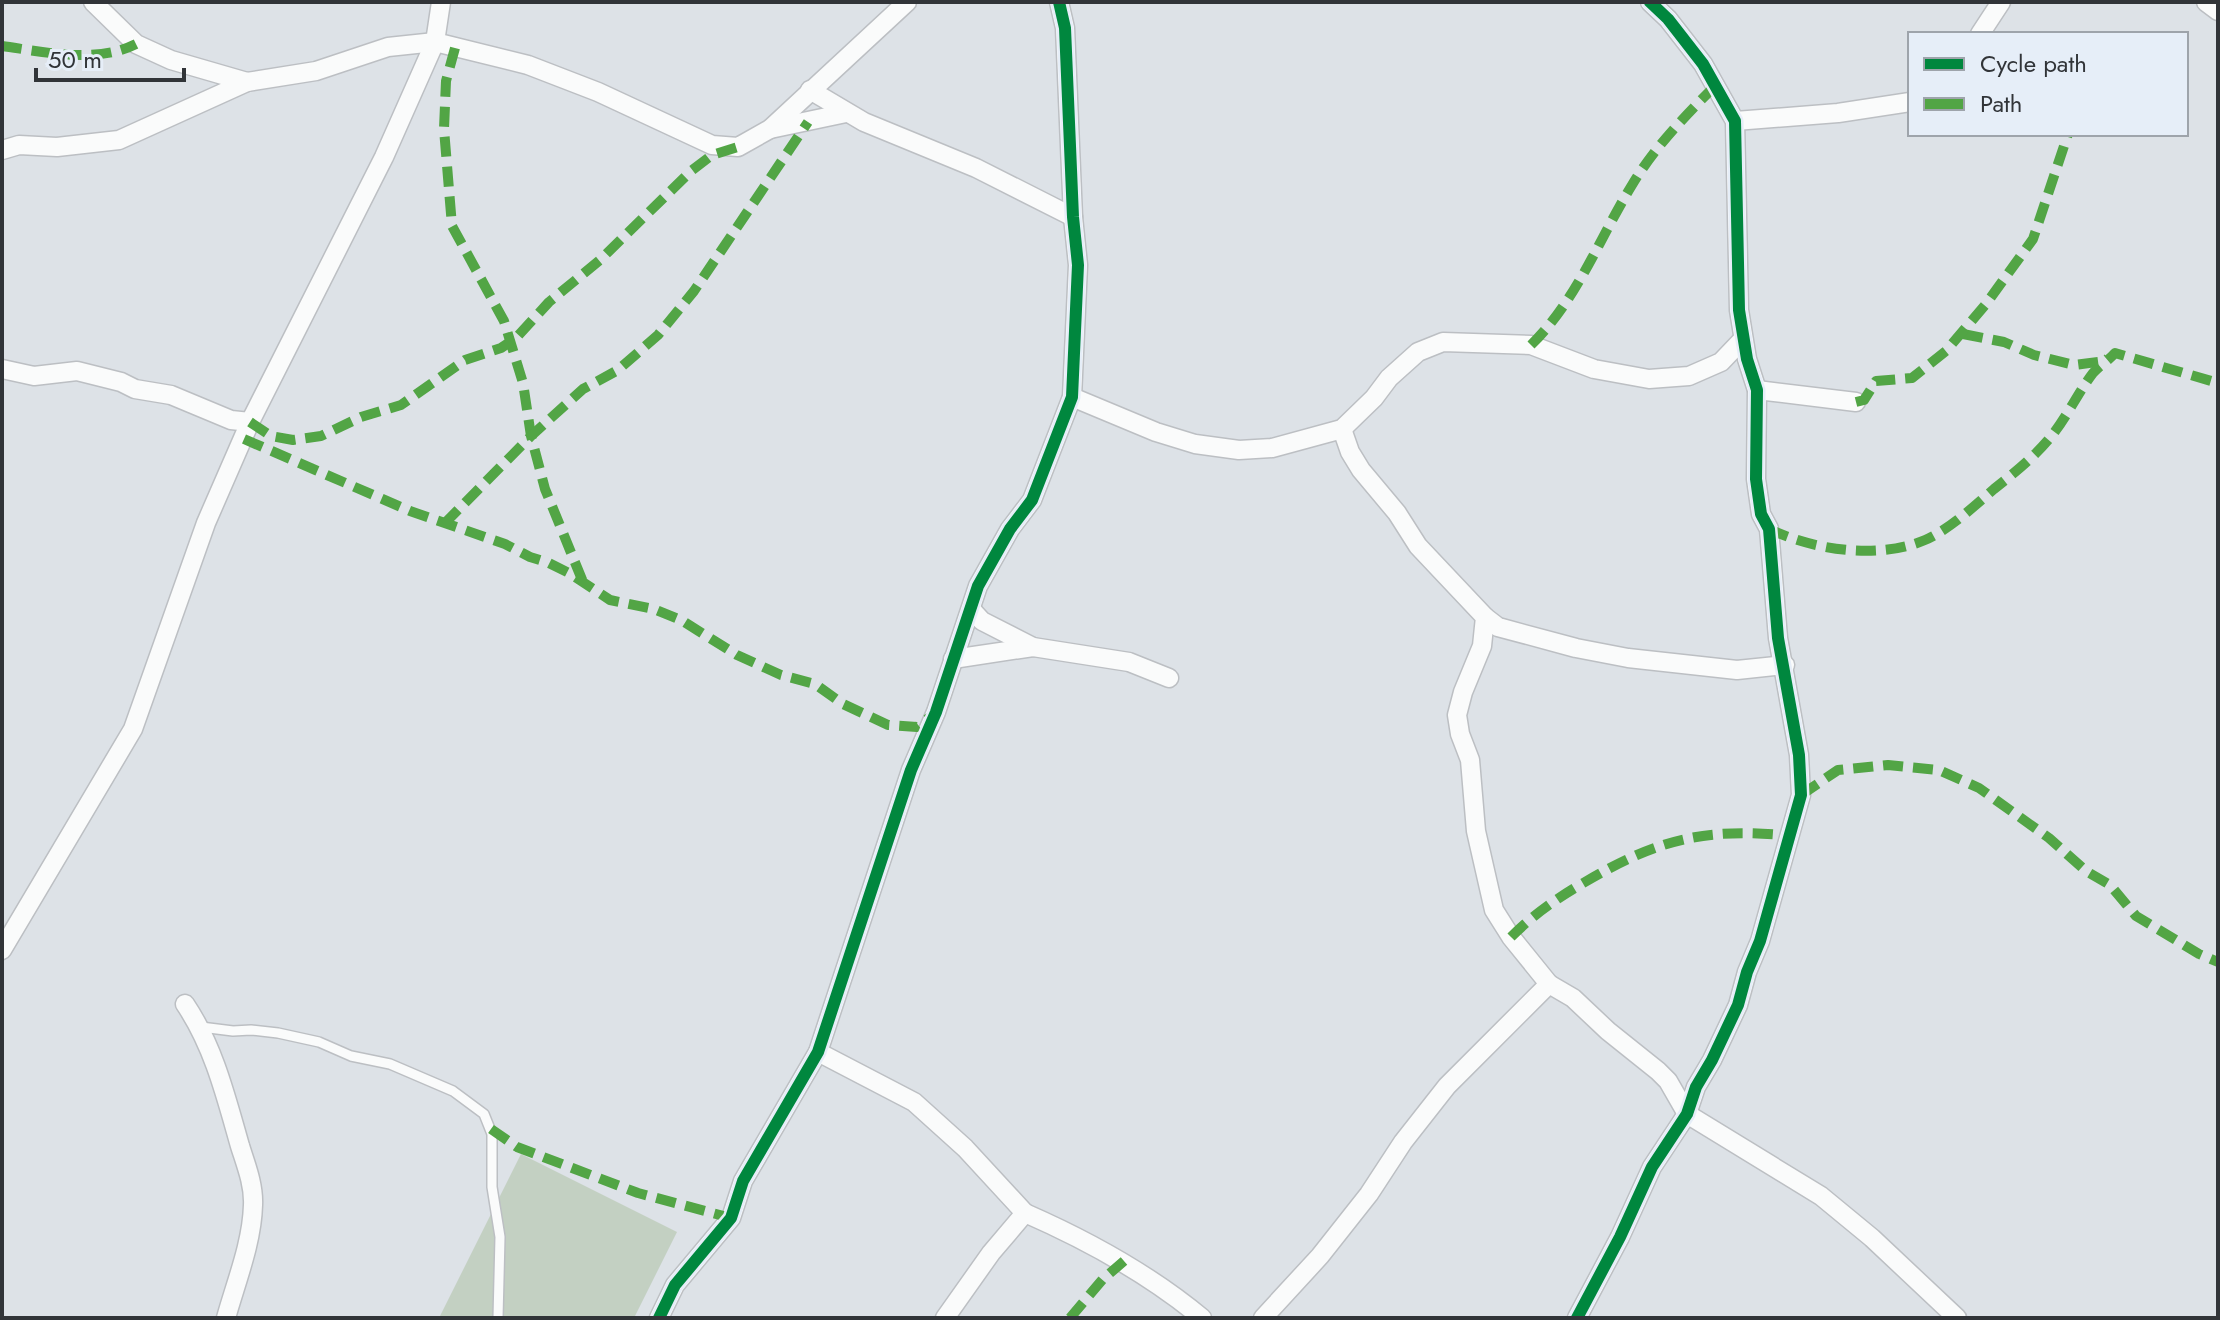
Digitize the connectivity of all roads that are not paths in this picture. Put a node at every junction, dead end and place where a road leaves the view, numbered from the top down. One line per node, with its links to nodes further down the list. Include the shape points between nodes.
1 (93, 2): 11 (street, via 136,44)
2 (441, 2): 10 (street)
3 (907, 2): 12 (street)
4 (1059, 2): 18 (street, via 1065,28)
5 (1650, 2): 15 (street, via 1703,64)
6 (2001, 2): 9 (street)
7 (2206, 2): 8 (street)
8 (2218, 11)
9 (1981, 32)
10 (435, 42): 11 (street, via 388,47 316,71); 16 (street, via 528,65 712,145 738,147); 26 (street, via 384,157)
11 (247, 82): 17 (street, via 119,140)
12 (810, 90): 14 (street); 16 (street)
13 (1908, 102): 15 (street)
14 (846, 113): 16 (street); 18 (street, via 976,168)
15 (1735, 121): 19 (street)
16 (770, 129)
17 (2, 150)
18 (1073, 217): 24 (street, via 1078,265)
19 (1743, 339): 20 (street); 21 (street)
20 (1747, 359): 21 (street); 23 (street)
21 (1721, 362): 27 (street, via 1689,376 1649,379 1594,369 1531,345 1443,342 1418,352)
22 (2, 369): 26 (street, via 34,376 77,371)
23 (1757, 390): 25 (street); 32 (street, via 1756,479 1769,529)
24 (1072, 397): 27 (street, via 1156,432 1239,450 1272,448); 28 (street, via 1032,500 992,560)
25 (1856, 402)
26 (250, 422): 34 (street, via 206,523 133,729)
27 (1342, 429): 29 (street, via 1361,470 1418,546)
28 (971, 609): 30 (street, via 982,621); 31 (street)
29 (1485, 617): 32 (street, via 1498,627 1608,655 1737,670); 35 (street, via 1482,646 1457,715 1470,760 1476,831 1494,910)
30 (1033, 647): 31 (street); 33 (street, via 1129,662)
31 (953, 659): 38 (street)
32 (1785, 665): 39 (street, via 1801,795 1738,1005)
33 (1169, 678)
34 (3, 947)
35 (1549, 984): 39 (street, via 1573,998 1658,1071); 46 (street, via 1447,1086 1320,1256)
36 (185, 1004): 37 (street)
37 (201, 1027): 41 (street, via 233,1116 253,1204); 42 (lane, via 260,1030 319,1042 406,1070 477,1108 492,1134 492,1187 500,1237)
38 (818, 1052): 40 (street, via 914,1102); 43 (street, via 743,1181 731,1218 675,1285)
39 (1687, 1114): 47 (street, via 1652,1167); 48 (street, via 1821,1196)
40 (1025, 1213): 44 (street); 45 (street, via 1124,1261)
41 (226, 1318)
42 (498, 1318)
43 (659, 1318)
44 (945, 1318)
45 (1202, 1318)
46 (1263, 1318)
47 (1577, 1318)
48 (1957, 1318)

